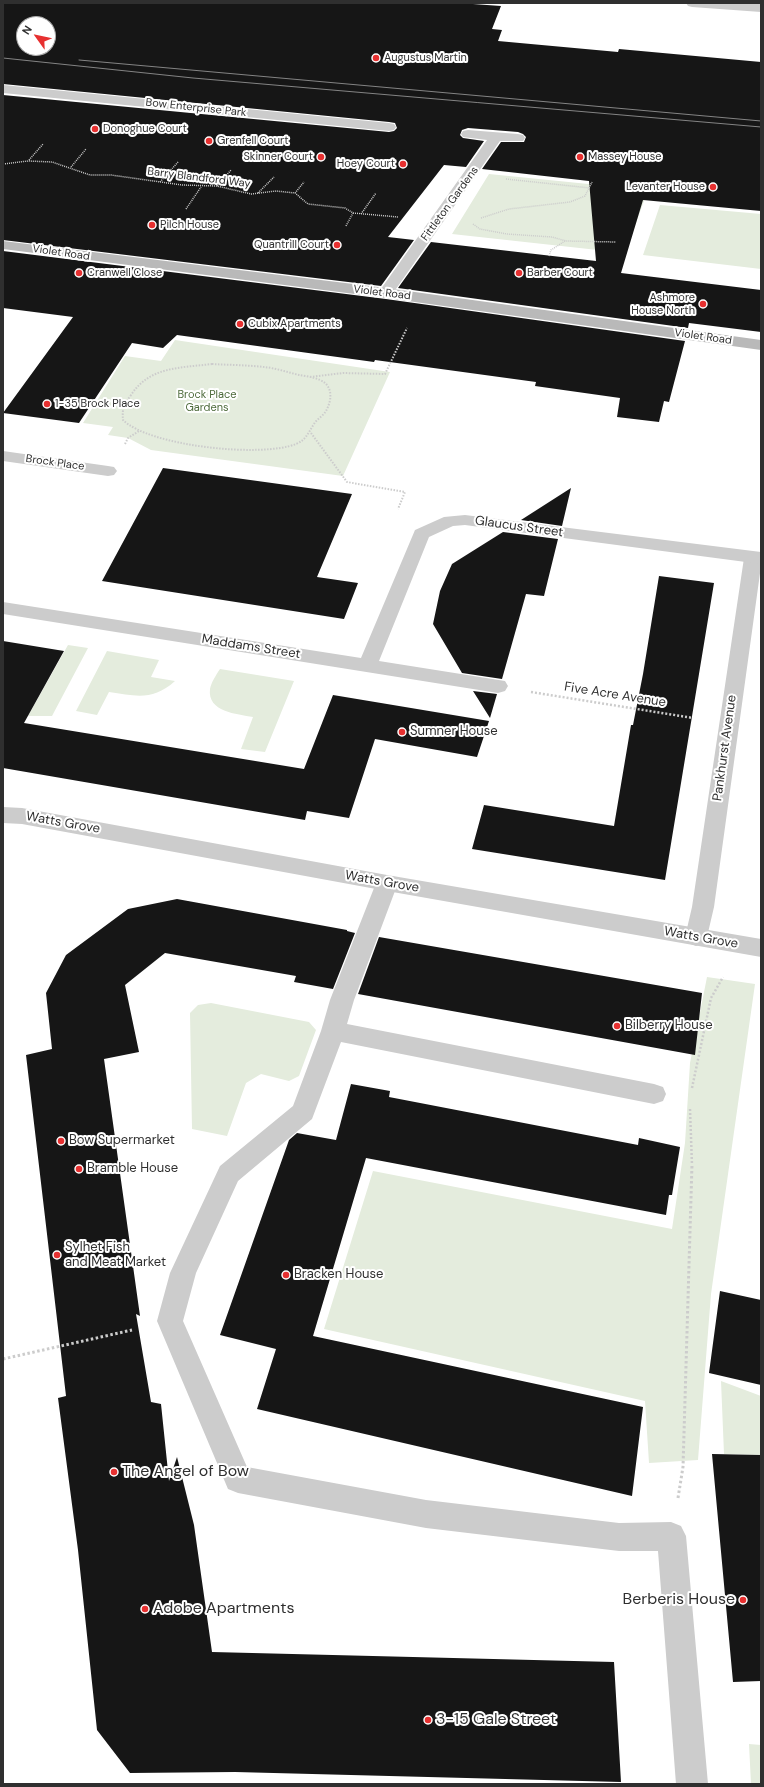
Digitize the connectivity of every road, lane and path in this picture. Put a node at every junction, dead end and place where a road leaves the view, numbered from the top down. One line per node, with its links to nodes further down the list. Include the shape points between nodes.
1 (692, 3): 2 (street)
2 (761, 8)
3 (3, 89): 4 (street, Bow Enterprise Park)
4 (389, 127)
5 (468, 134): 6 (street)
6 (496, 137): 7 (street); 15 (street, Fittleton Gardens)
7 (518, 138)
8 (43, 144): 10 (path)
9 (86, 149): 13 (path)
10 (28, 160): 12 (path, Barry Blandford Way); 13 (path, Barry Blandford Way, via 52,162)
11 (178, 162): 17 (path)
12 (3, 164)
13 (71, 168): 17 (path, Barry Blandford Way, via 90,174)
14 (231, 170): 21 (path)
15 (471, 175): 22 (path); 29 (street, Fittleton Gardens)
16 (274, 177): 23 (path)
17 (160, 182): 20 (path, Barry Blandford Way)
18 (304, 182): 25 (path)
19 (592, 182): 22 (path)
20 (202, 186): 21 (path, Barry Blandford Way); 26 (path)
21 (217, 186): 23 (path, Barry Blandford Way, via 251,194)
22 (590, 188): 30 (path, via 585,196 570,202 509,209)
23 (258, 193): 25 (path, Barry Blandford Way, via 276,191)
24 (376, 193): 28 (path)
25 (295, 194): 27 (path, Barry Blandford Way, via 308,204 344,208)
26 (186, 209)
27 (353, 213): 28 (path, Barry Blandford Way); 31 (path)
28 (360, 214): 29 (path, Barry Blandford Way)
29 (438, 220): 30 (path, Barry Blandford Way); 36 (street, Fittleton Gardens)
30 (470, 222): 32 (path, via 480,229 552,237)
31 (346, 226)
32 (566, 241): 33 (path); 35 (path, via 551,250)
33 (616, 242)
34 (3, 245): 36 (street, Violet Road)
35 (549, 256)
36 (386, 294): 38 (street, Violet Road)
37 (408, 327): 39 (path, via 385,374 343,373)
38 (761, 345)
39 (310, 377): 40 (path, via 324,382 331,395 331,401 314,424); 40 (path, via 270,368 234,364 170,369 153,374 138,384 122,408 123,420 132,428 161,438 242,450 286,447 300,442)
40 (311, 433): 43 (path, via 347,482 405,492 397,512)
41 (3, 456): 42 (street, Brock Place)
42 (108, 471)
43 (450, 521): 44 (street, Glaucus Street, via 465,520); 46 (street, Glaucus Street, via 420,534)
44 (757, 558): 48 (street, Pankhurst Avenue)
45 (3, 608): 46 (street, Maddams Street)
46 (367, 666): 47 (street, Maddams Street)
47 (498, 686): 48 (path, Five Acre Avenue)
48 (728, 724): 51 (street, Pankhurst Avenue, via 703,907)
49 (3, 815): 50 (street, Watts Grove, via 22,816)
50 (387, 883): 51 (street, Watts Grove); 53 (street, via 342,1000)
51 (696, 938): 52 (street, Watts Grove)
52 (751, 947): 54 (path, via 711,998)
53 (333, 1031): 55 (street); 57 (street, via 303,1112 230,1174 183,1273)
54 (692, 1091)
55 (654, 1094)
56 (690, 1106): 59 (path, via 692,1150)
57 (170, 1321): 58 (path); 60 (street, via 238,1479 426,1514 619,1537 671,1536)
58 (3, 1359)
59 (683, 1467)
60 (692, 1784)

